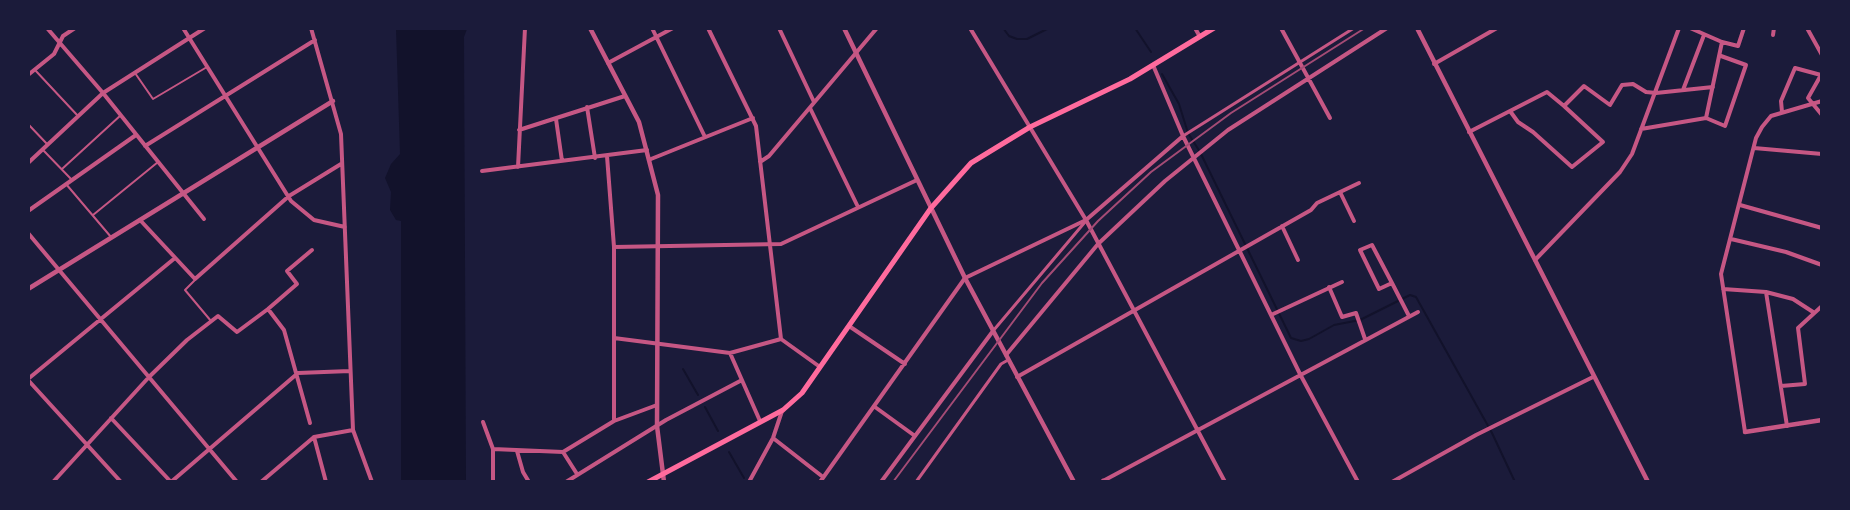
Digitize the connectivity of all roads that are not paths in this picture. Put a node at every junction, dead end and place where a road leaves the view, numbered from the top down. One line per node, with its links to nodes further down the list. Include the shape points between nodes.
1 (47, 28): 34 (street)
2 (75, 28): 34 (street, via 63,36)
3 (183, 28): 31 (street)
4 (205, 28): 31 (street)
5 (311, 28): 32 (street)
6 (525, 28): 73 (street)
7 (590, 28): 39 (street)
8 (652, 28): 29 (street)
9 (673, 28): 29 (street)
10 (708, 28): 66 (street)
11 (779, 28): 56 (street)
12 (844, 28): 35 (street)
13 (877, 28): 35 (street)
14 (970, 28): 71 (street)
15 (1196, 28): 30 (street)
16 (1214, 28): 30 (main road)
17 (1281, 28): 38 (street)
18 (1354, 28): 38 (street)
19 (1387, 28): 47 (street)
20 (1417, 28): 40 (street)
21 (1497, 28): 40 (street)
22 (1679, 28): 51 (street)
23 (1690, 28): 27 (street)
24 (1744, 28): 33 (street, via 1738,46)
25 (1774, 28): 28 (street)
26 (1807, 28): 36 (street)
27 (1704, 35): 33 (street); 49 (street)
28 (1773, 35)
29 (657, 37): 39 (street); 77 (street)
30 (1200, 37): 41 (main road)
31 (189, 38): 42 (street); 44 (street)
32 (315, 40): 52 (street); 54 (street)
33 (1722, 42): 37 (street)
34 (60, 44): 43 (street); 50 (street)
35 (856, 54): 56 (street); 98 (street)
36 (1821, 55)
37 (1721, 56): 48 (street); 68 (street, via 1746,65 1725,126)
38 (1301, 61): 47 (street); 76 (street)
39 (608, 63): 53 (street)
40 (1434, 64): 74 (street)
41 (1153, 65): 71 (main road); 76 (street)
42 (207, 67): 44 (lane, via 153,99); 52 (street)
43 (35, 69): 46 (street); 64 (lane)
44 (135, 73): 50 (street)
45 (1821, 74): 58 (street, via 1808,98); 62 (street, via 1795,68 1781,100)
46 (28, 75)
47 (1309, 77): 67 (street); 86 (street)
48 (1713, 87): 49 (street); 68 (street)
49 (1683, 90): 51 (street)
50 (103, 93): 63 (street); 64 (street)
51 (1656, 93): 57 (street, via 1633,84 1622,85 1610,105 1584,86); 72 (street)
52 (225, 96): 79 (street); 80 (street)
53 (625, 96): 59 (street); 83 (street)
54 (333, 101): 80 (street); 93 (street, via 341,134)
55 (1821, 101): 58 (street)
56 (814, 102): 60 (street)
57 (1564, 106): 61 (street, via 1547,92); 61 (street, via 1602,142 1572,167)
58 (1813, 106): 62 (street); 65 (street)
59 (587, 107): 69 (street); 87 (street)
60 (810, 108): 91 (street); 105 (street)
61 (1510, 111): 74 (street)
62 (1782, 112): 81 (street, via 1771,116 1762,127)
63 (121, 115): 75 (street); 95 (lane)
64 (78, 116): 78 (street)
65 (1821, 116)
66 (753, 118): 77 (street); 91 (street)
67 (1330, 118)
68 (1706, 118): 72 (street)
69 (556, 119): 73 (street); 89 (street)
70 (28, 124): 78 (lane)
71 (1030, 127): 106 (main road, via 971,163); 111 (street)
72 (1641, 129): 127 (street, via 1620,172)
73 (519, 130): 94 (street)
74 (1468, 132): 127 (street)
75 (136, 135): 79 (street); 97 (street)
76 (1183, 136): 86 (street); 111 (street)
77 (705, 137): 88 (street)
78 (48, 145): 82 (street)
79 (146, 146): 90 (street)
80 (258, 147): 102 (street); 103 (street)
81 (1754, 148): 84 (street); 104 (street)
82 (42, 150): 92 (street); 95 (lane)
83 (648, 150): 85 (street); 88 (street)
84 (1821, 154)
85 (608, 156): 87 (street); 121 (street)
86 (1194, 157): 119 (street); 124 (street)
87 (595, 158): 89 (street)
88 (651, 159): 122 (street, via 658,195)
89 (562, 161): 94 (street)
90 (158, 162): 102 (street); 108 (lane)
91 (760, 162): 120 (street)
92 (28, 163)
93 (342, 163): 103 (street); 114 (street)
94 (518, 167): 96 (street)
95 (62, 169): 97 (lane)
96 (482, 171)
97 (72, 180): 100 (street)
98 (917, 180): 105 (street); 106 (street)
99 (1359, 183): 101 (street)
100 (66, 184): 107 (street); 108 (lane)
101 (1339, 192): 112 (street); 113 (street)
102 (182, 193): 109 (street); 110 (street)
103 (289, 196): 114 (street, via 314,220); 131 (street)
104 (1740, 205): 115 (street); 118 (street)
105 (858, 207): 120 (street, via 781,244)
106 (930, 208): 130 (street); 147 (main road)
107 (28, 212)
108 (93, 215): 117 (lane)
109 (204, 219)
110 (140, 220): 117 (street); 125 (street)
111 (1086, 220): 119 (street); 130 (street); 148 (street)
112 (1354, 222)
113 (1282, 226): 124 (street); 126 (street)
114 (345, 227): 157 (street)
115 (1821, 228)
116 (28, 233): 129 (street)
117 (111, 237): 129 (street)
118 (1731, 239): 128 (street); 136 (street, via 1721,274)
119 (1098, 244): 140 (street); 154 (street)
120 (768, 246): 122 (street); 150 (street)
121 (614, 247): 122 (street); 149 (street)
122 (660, 247): 152 (street)
123 (312, 250): 139 (street, via 287,271 297,284)
124 (1240, 250): 140 (street); 143 (street)
125 (175, 258): 131 (street); 145 (street)
126 (1298, 260)
127 (1535, 260): 162 (street)
128 (1821, 265)
129 (60, 270): 135 (street); 145 (street)
130 (965, 278): 148 (street); 155 (street)
131 (195, 279): 146 (lane, via 185,290)
132 (1342, 282): 134 (street)
133 (1392, 283): 133 (street, via 1372,245 1360,250 1379,289); 144 (street)
134 (1329, 287): 143 (street); 151 (street, via 1342,317 1356,313)
135 (28, 289)
136 (1723, 289): 137 (street); 179 (street)
137 (1766, 292): 142 (street, via 1793,299); 165 (street)
138 (1821, 306): 142 (street)
139 (268, 309): 146 (street, via 237,332 218,316); 158 (street, via 284,330)
140 (1133, 309): 161 (street); 178 (street)
141 (1418, 312): 144 (street)
142 (1813, 312): 165 (street, via 1798,328 1805,384)
143 (1271, 315): 159 (street)
144 (1408, 316): 151 (street)
145 (102, 318): 160 (street); 163 (street)
146 (212, 321): 160 (street)
147 (849, 326): 155 (street); 156 (main road)
148 (993, 331): 154 (street); 180 (street)
149 (614, 338): 152 (street); 171 (street)
150 (781, 339): 153 (street); 156 (street)
151 (1365, 339): 159 (street)
152 (658, 344): 153 (street); 166 (street)
153 (730, 353): 164 (street)
154 (1006, 358): 161 (street); 207 (street)
155 (905, 364): 167 (street)
156 (820, 367): 168 (main road, via 802,393)
157 (350, 371): 158 (street); 177 (street)
158 (298, 373): 174 (street); 184 (street)
159 (1300, 374): 178 (street); 210 (street)
160 (150, 377): 169 (street); 184 (street)
161 (1016, 377): 208 (street)
162 (1593, 377): 211 (street); 212 (street)
163 (28, 380): 183 (street)
164 (742, 380): 172 (street); 175 (street)
165 (1781, 386): 176 (street)
166 (657, 405): 171 (street); 175 (street)
167 (875, 406): 180 (street); 190 (street)
168 (783, 410): 172 (main road); 182 (street)
169 (111, 418): 183 (street); 194 (street)
170 (1821, 420): 176 (street)
171 (614, 421): 187 (street)
172 (760, 421): 189 (main road)
173 (483, 422): 185 (street)
174 (310, 423)
175 (657, 426): 188 (street); 189 (street)
176 (1787, 426): 179 (street)
177 (353, 430): 181 (street); 198 (street)
178 (1198, 430): 191 (street); 209 (street)
179 (1745, 432)
180 (915, 436): 206 (street)
181 (314, 437): 196 (street); 197 (street)
182 (772, 438): 190 (street); 204 (street)
183 (87, 444): 192 (street); 193 (street)
184 (210, 448): 194 (street); 195 (street)
185 (493, 449): 186 (street); 199 (street)
186 (518, 451): 187 (street); 200 (street)
187 (563, 452): 188 (street)
188 (577, 474): 201 (street)
189 (661, 474): 202 (main road); 203 (street)
190 (823, 477): 205 (street)
191 (1103, 481)
192 (53, 482)
193 (121, 482)
194 (171, 482)
195 (237, 482)
196 (261, 482)
197 (327, 482)
198 (372, 482)
199 (493, 482)
200 (529, 482)
201 (566, 482)
202 (648, 482)
203 (664, 482)
204 (749, 482)
205 (820, 482)
206 (881, 482)
207 (916, 482)
208 (1074, 482)
209 (1225, 482)
210 (1358, 482)
211 (1392, 482)
212 (1648, 482)

